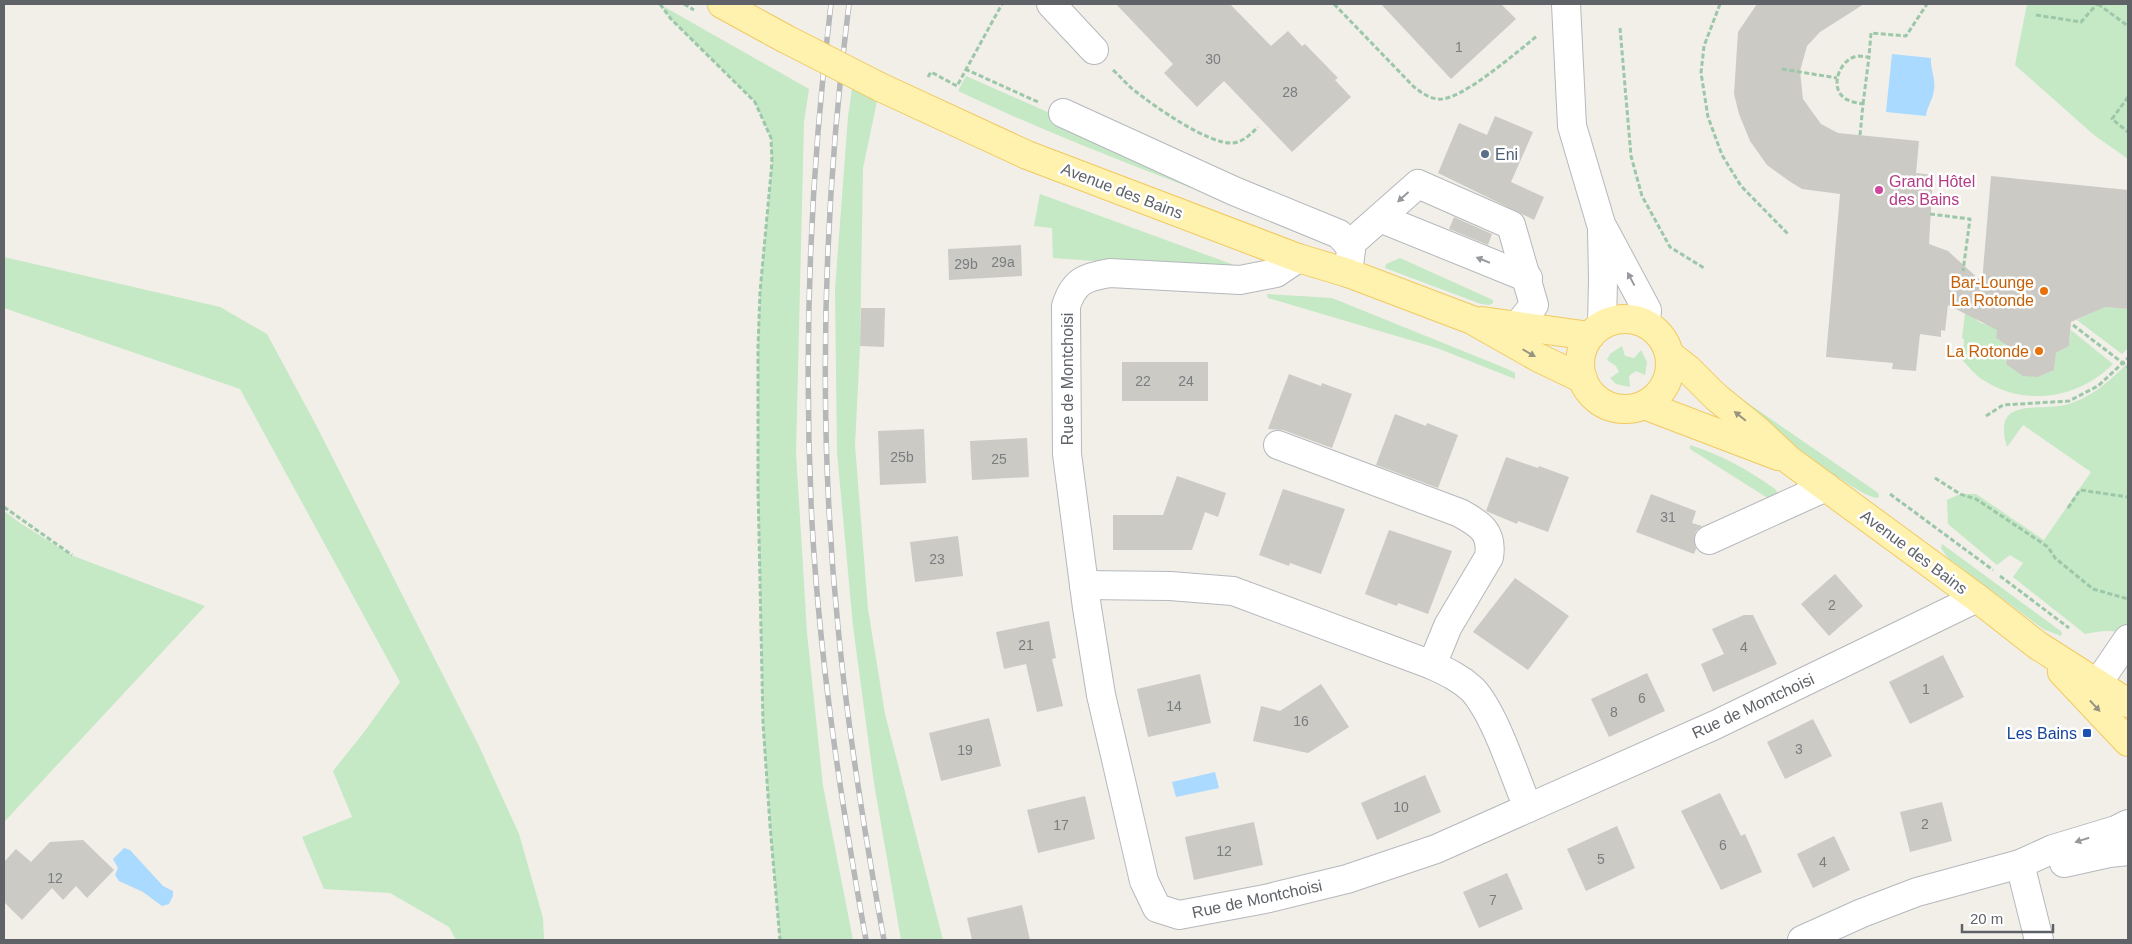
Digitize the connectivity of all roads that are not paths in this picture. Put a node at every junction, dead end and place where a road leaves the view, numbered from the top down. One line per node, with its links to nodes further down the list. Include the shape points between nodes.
1 (722, 4): 9 (main road, Avenue des Bains, bridge, via 880,87 1027,155)
2 (1052, 4): 4 (street)
3 (1566, 4): 7 (street, via 1572,126)
4 (1094, 50)
5 (1063, 113): 8 (street, via 1234,191 1339,234)
6 (1380, 218): 8 (street); 11 (street, one-way to 6); 11 (street, one-way to 6, via 1511,225 1418,184)
7 (1601, 224): 13 (street, one-way to 7, via 1647,310); 15 (street, via 1604,280)
8 (1349, 245): 10 (street)
9 (1298, 258): 10 (main road, Avenue des Bains); 23 (street, Rue de Montchoisi, via 1276,274 1258,278 1240,280 1110,273 1079,282 1071,292 1066,306 1067,454)
10 (1348, 273): 12 (main road, Avenue des Bains)
11 (1528, 278): 14 (street, via 1534,305)
12 (1472, 320): 14 (main road); 17 (main road, one-way to 17)
13 (1646, 323): 15 (main road, via 1616,320); 16 (main road, via 1661,336)
14 (1518, 325): 15 (main road)
15 (1596, 330): 17 (main road, via 1584,345 1581,356)
16 (1670, 355): 18 (main road, via 1666,384 1657,397); 20 (main road, one-way to 16)
17 (1583, 379): 18 (main road, via 1588,390 1607,405 1619,409)
18 (1644, 405): 20 (main road)
19 (1278, 445): 27 (street, via 1460,513 1480,526 1487,535 1491,545 1489,557 1448,626)
20 (1789, 460): 21 (main road, Avenue des Bains)
21 (1826, 487): 22 (street); 24 (main road, Avenue des Bains)
22 (1709, 540)
23 (1084, 585): 27 (street, via 1233,591); 31 (street, Rue de Montchoisi, via 1101,695 1144,881 1157,908 1179,915 1196,913 1347,879 1436,849)
24 (1977, 598): 26 (main road, Avenue des Bains); 31 (street, Rue de Montchoisi, via 1715,725)
25 (2128, 639): 28 (street)
26 (2037, 646): 28 (main road, Avenue des Bains); 30 (main road, Avenue des Bains, one-way to 30)
27 (1432, 665): 31 (street, via 1456,676 1484,705)
28 (2098, 683): 29 (main road, Avenue des Bains)
29 (2128, 703)
30 (2128, 742)
31 (1528, 808)
32 (2128, 824): 34 (street, one-way to 34, via 2053,849)
33 (2128, 851): 34 (street, via 2053,866)
34 (2020, 864): 35 (street, via 1917,892); 36 (street)
35 (1802, 940)
36 (2039, 940)

